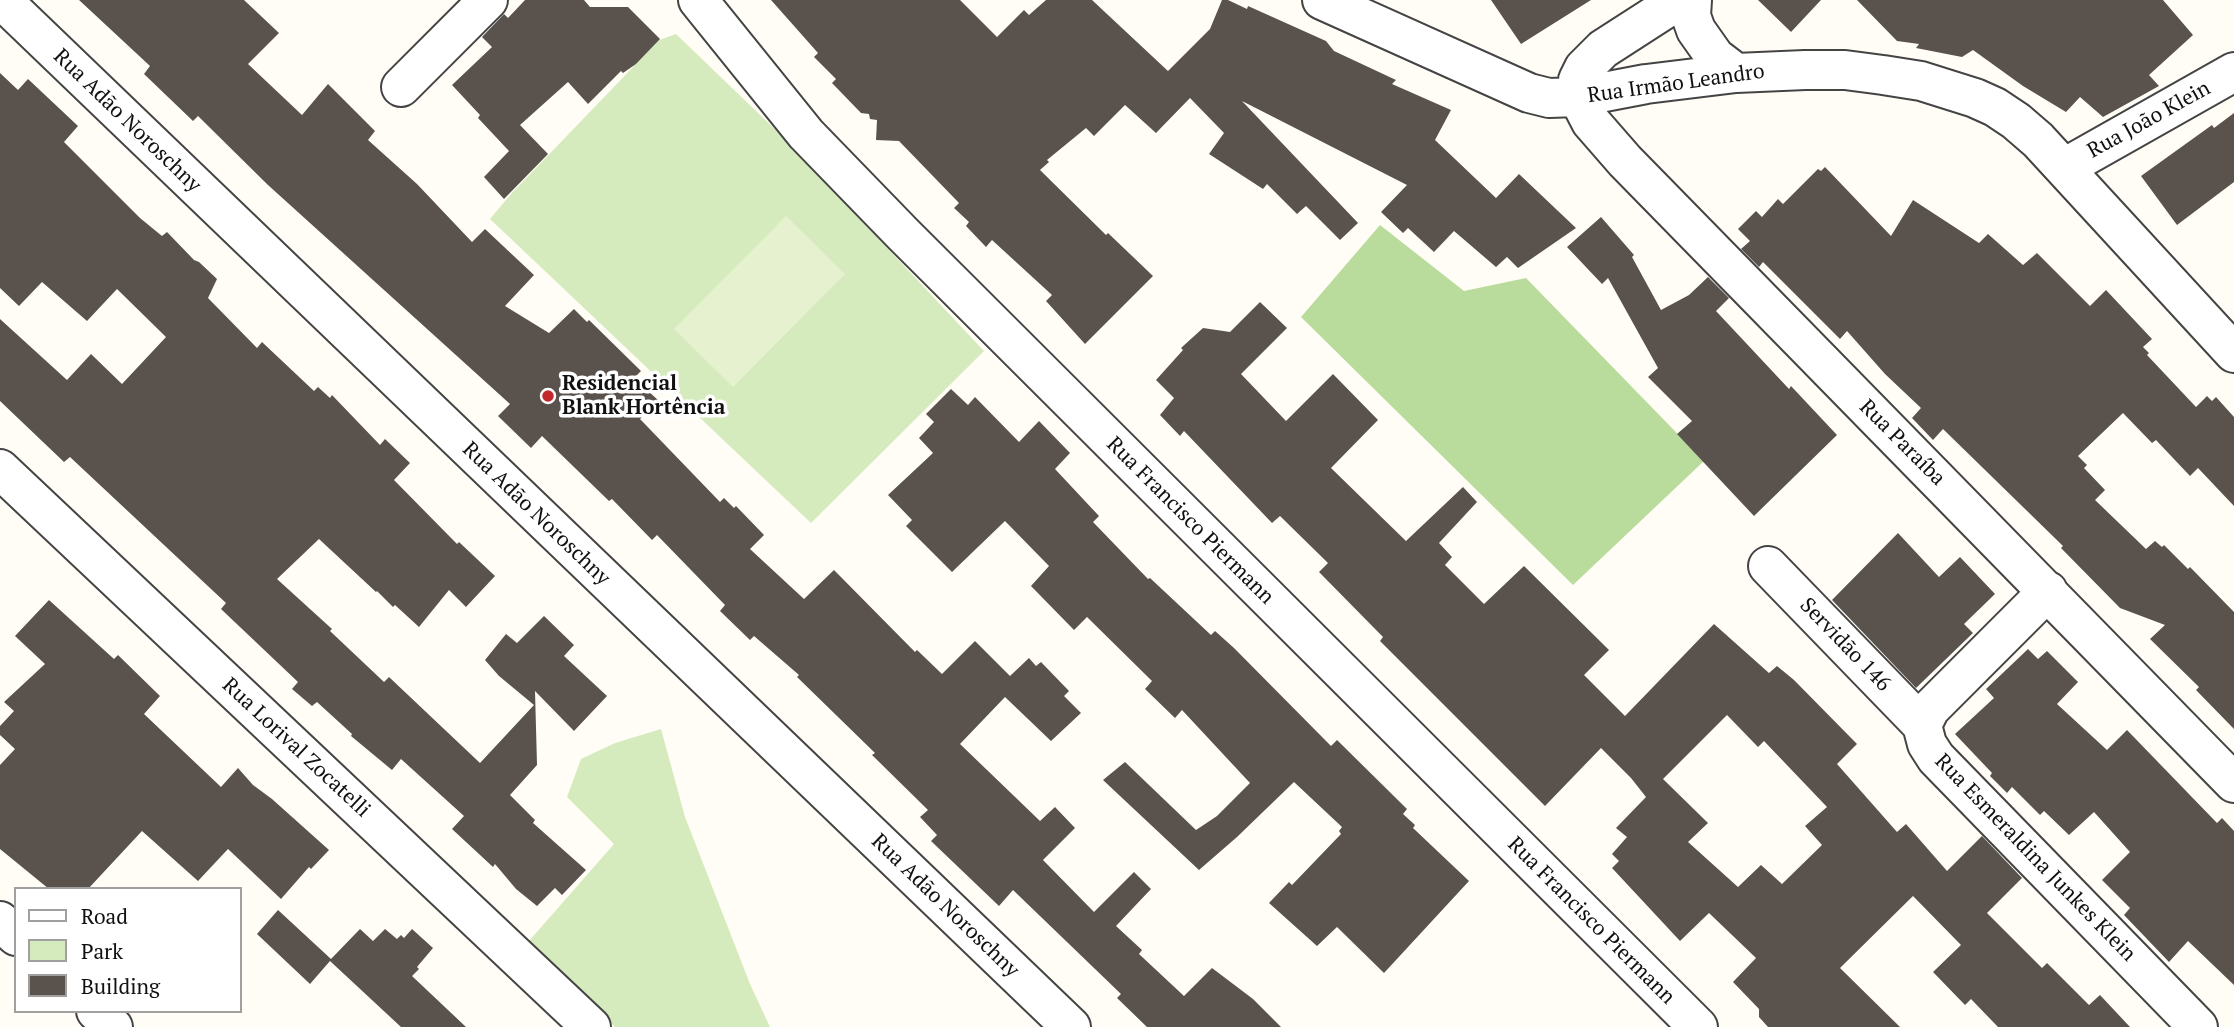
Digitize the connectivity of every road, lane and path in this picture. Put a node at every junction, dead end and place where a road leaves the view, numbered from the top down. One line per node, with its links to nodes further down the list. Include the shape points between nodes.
1 (2, 0): 23 (street, Rua Adão Noroschny)
2 (488, 0): 9 (street)
3 (698, 0): 24 (street, Rua Francisco Piermann, via 806,134 903,234)
4 (1322, 0): 10 (street, Rua Irmão Leandro, via 1529,93)
5 (1679, 0): 10 (street, via 1591,59 1578,80)
6 (1692, 0): 8 (street, via 1696,30 1715,57)
7 (2234, 72): 11 (street, Rua João Klein)
8 (1736, 73): 10 (street, Rua Irmão Leandro); 11 (street, Rua Irmão Leandro, via 1845,70 1949,88 2016,121)
9 (401, 88)
10 (1578, 97): 15 (street, Rua Paraíba, via 1609,145)
11 (2064, 167): 12 (street, Rua Irmão Leandro)
12 (2234, 353)
13 (0, 469): 22 (street, Rua Lorival Zocatelli)
14 (1768, 566): 16 (street, Servidão 146)
15 (2048, 591): 16 (street, via 1930,709); 17 (street, Rua Paraíba)
16 (1922, 725): 25 (street, Rua Esmeraldina Junkes Klein, via 1936,758)
17 (2234, 783)
18 (0, 921): 19 (street)
19 (14, 934)
20 (98, 1013): 21 (street)
21 (113, 1027)
22 (591, 1027)
23 (1071, 1027)
24 (1698, 1027)
25 (2198, 1027)

